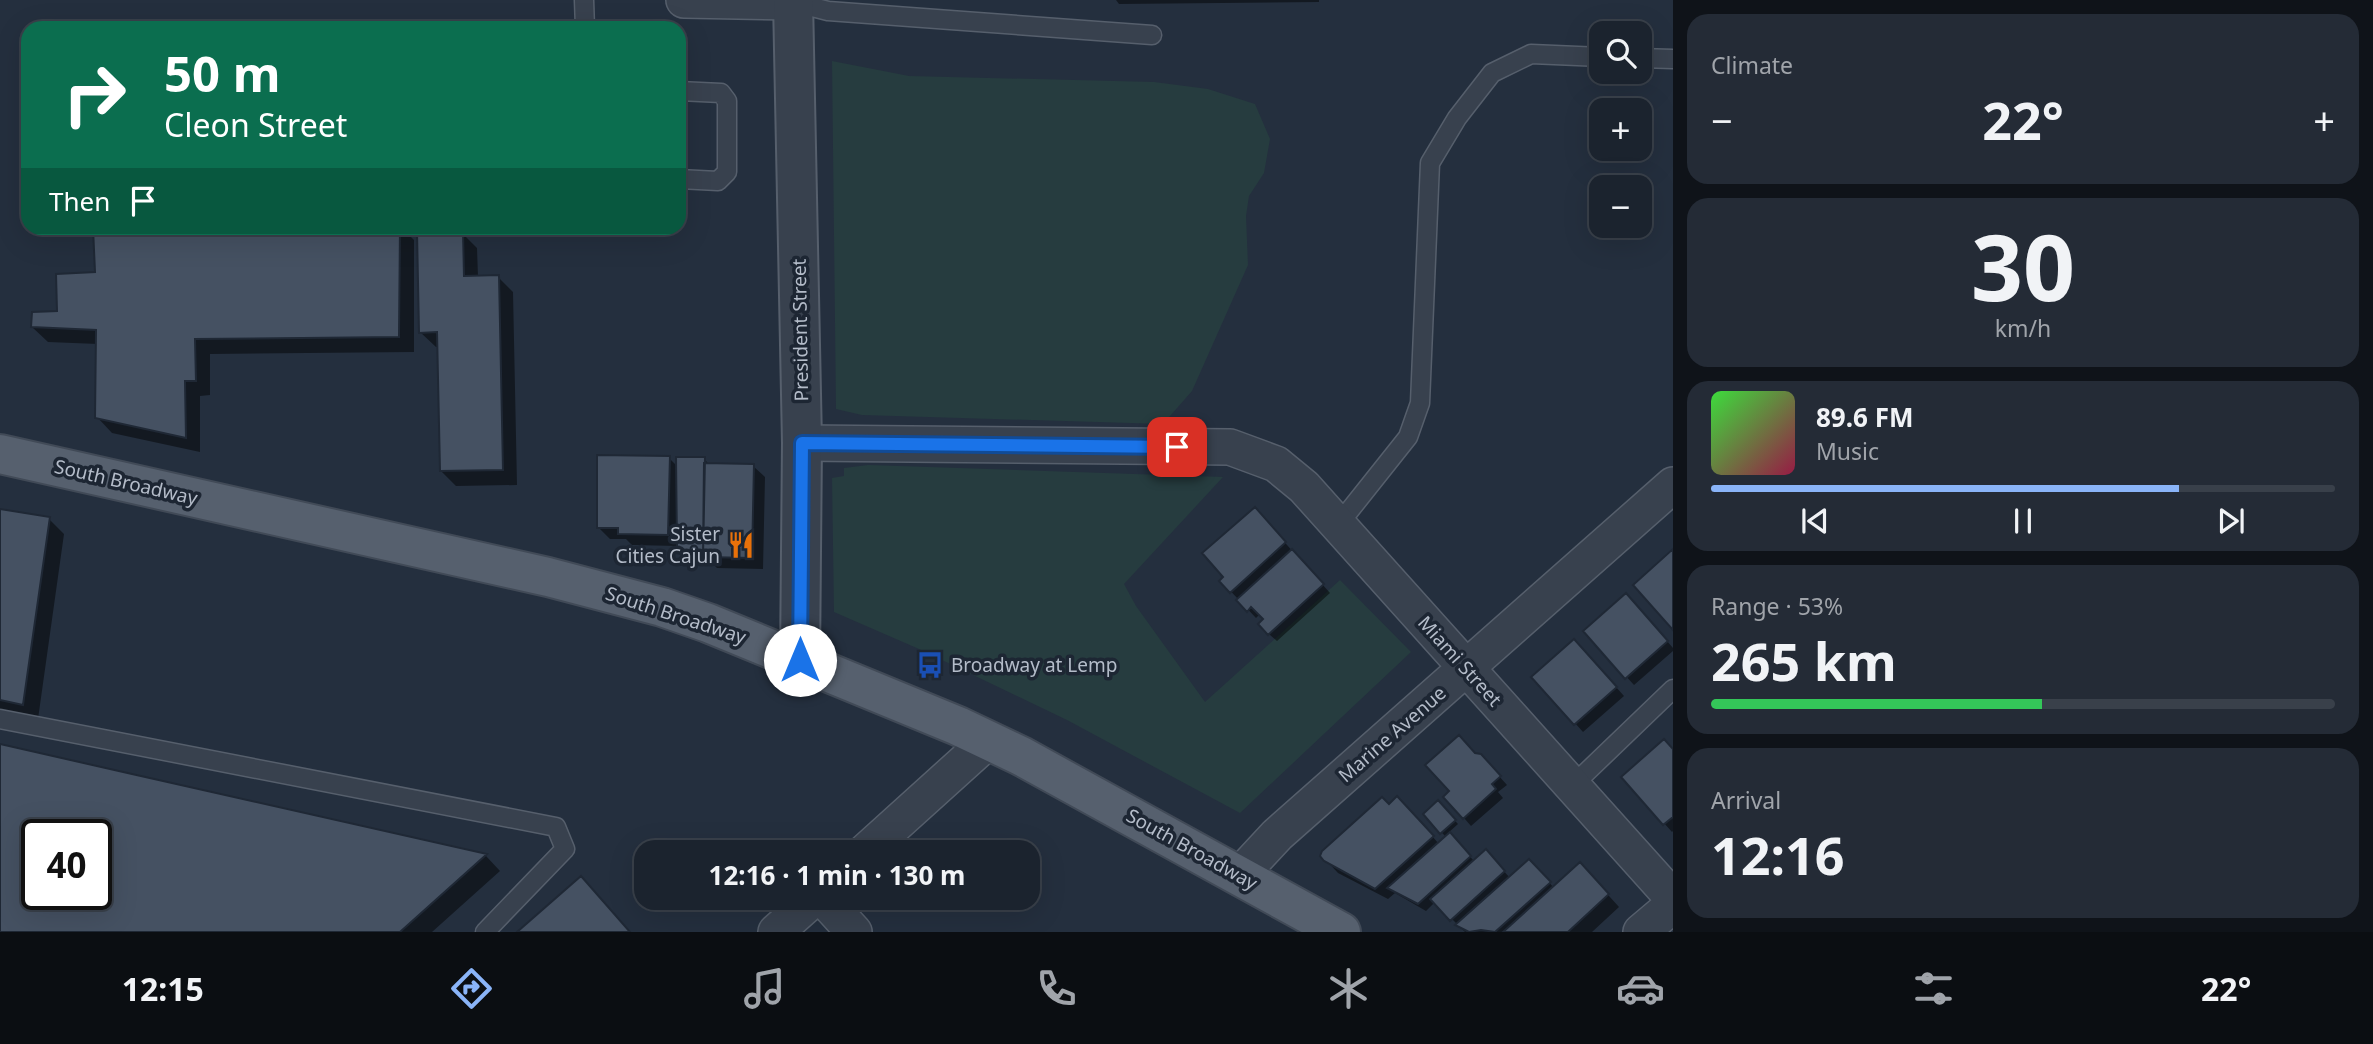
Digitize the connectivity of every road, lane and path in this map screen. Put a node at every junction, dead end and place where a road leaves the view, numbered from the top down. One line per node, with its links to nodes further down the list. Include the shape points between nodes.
1 (584, 0): 4 (lane)
2 (684, 0): 3 (street)
3 (793, 1): 5 (lane, via 828,11); 11 (street, President Street)
4 (585, 21)
5 (1152, 36)
6 (1589, 56): 14 (lane, via 1531,54 1492,73 1430,163 1420,403 1408,437)
7 (1652, 58): 8 (lane)
8 (1673, 59)
9 (686, 91): 10 (lane, via 721,93 727,102 727,172 718,181)
10 (686, 179)
11 (802, 443): 14 (street, Miami Street, via 1230,447 1276,464 1304,486); 15 (street, President Street)
12 (0, 454): 15 (main road, South Broadway, via 608,592 708,622)
13 (1673, 485): 16 (street, Marine Avenue)
14 (1338, 525): 16 (street, Miami Street)
15 (800, 660): 19 (main road, South Broadway)
16 (1466, 668): 20 (street, Miami Street); 22 (street, Marine Avenue, via 1277,835)
17 (1673, 689): 20 (lane)
18 (0, 719): 27 (lane, via 555,827 565,849)
19 (989, 740): 21 (street); 22 (main road, South Broadway)
20 (1572, 786): 23 (street, Miami Street)
21 (878, 840)
22 (1244, 877): 30 (main road, South Broadway)
23 (1673, 898)
24 (1673, 905): 31 (street)
25 (801, 910): 28 (street)
26 (834, 910): 29 (street)
27 (485, 932)
28 (776, 932)
29 (854, 932)
30 (1341, 932)
31 (1641, 932)

